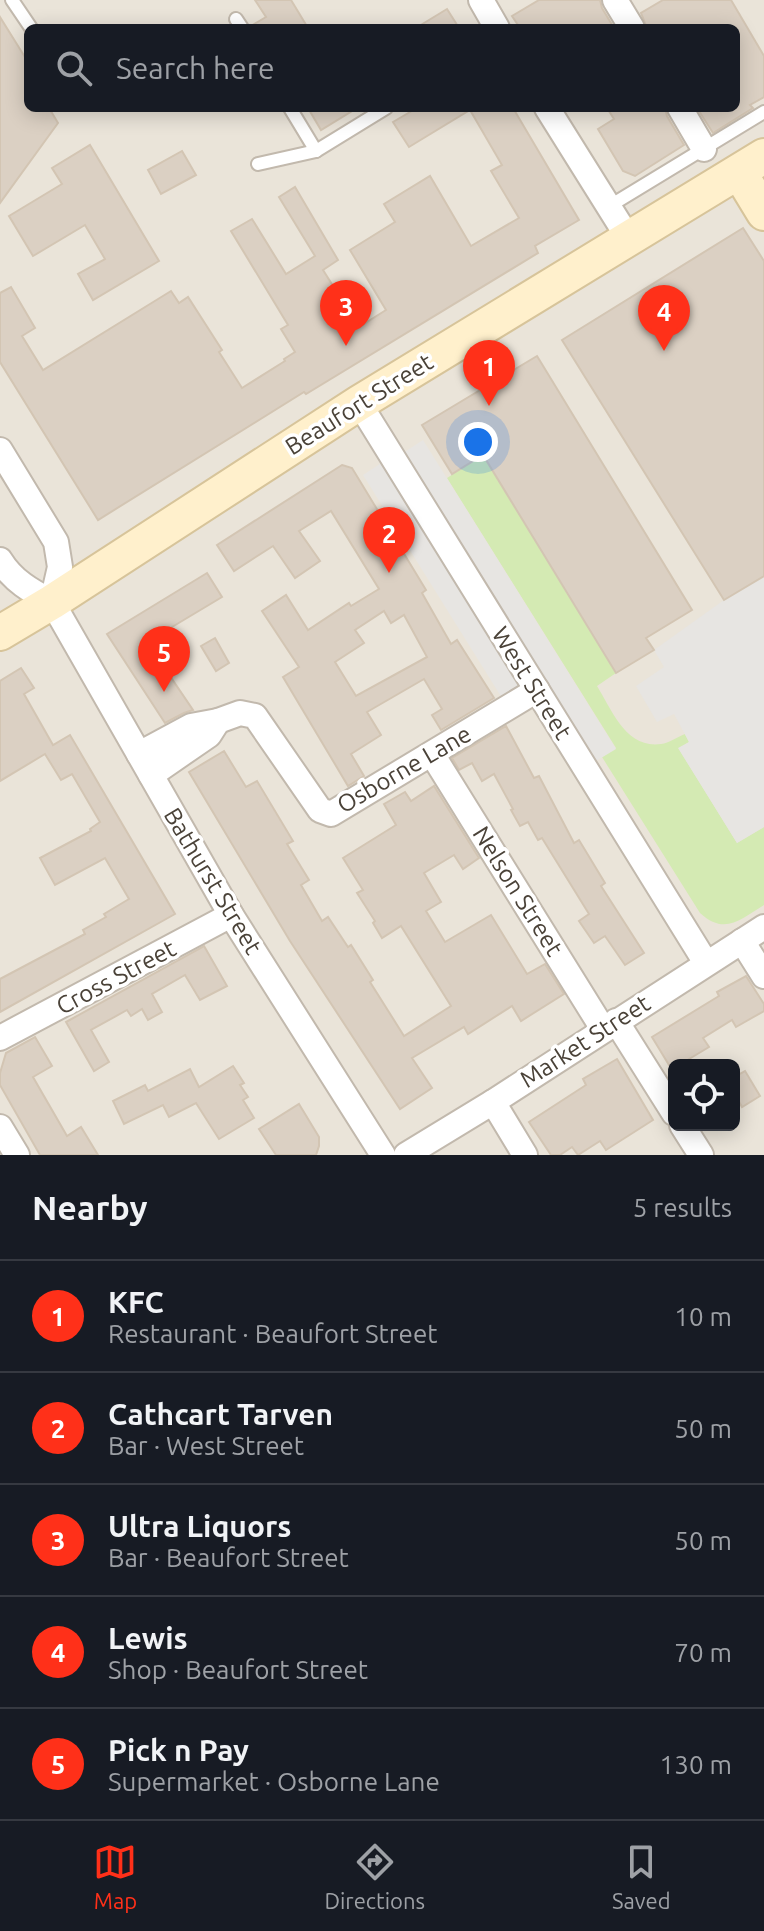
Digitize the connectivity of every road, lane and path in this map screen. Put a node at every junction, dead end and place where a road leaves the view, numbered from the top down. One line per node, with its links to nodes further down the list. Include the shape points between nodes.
1 (12, 0): 4 (lane)
2 (481, 0): 5 (street)
3 (615, 0): 6 (street)
4 (28, 24)
5 (495, 24)
6 (630, 24)
7 (292, 112): 13 (lane)
8 (379, 112): 13 (lane)
9 (549, 112): 16 (street)
10 (682, 112): 12 (street)
11 (764, 112): 12 (lane)
12 (704, 149): 16 (lane)
13 (316, 151): 14 (lane)
14 (258, 164)
15 (752, 164): 17 (main road); 18 (main road, Beaufort Street)
16 (608, 207): 18 (street)
17 (764, 213)
18 (629, 239): 19 (main road, Beaufort Street)
19 (359, 403): 22 (main road, Beaufort Street); 24 (street, West Street)
20 (0, 450): 22 (street, via 56,542 60,567)
21 (0, 560): 22 (street, Bathurst Street, via 25,588)
22 (52, 602): 23 (main road, Beaufort Street); 26 (street, Bathurst Street)
23 (0, 633)
24 (537, 690): 27 (street, Osborne Lane); 32 (street, West Street)
25 (218, 721): 26 (street, Osborne Lane, via 191,726); 27 (street, Osborne Lane, via 240,713 255,716 320,810 331,814); 28 (street, via 209,735)
26 (139, 754): 28 (street, Bathurst Street)
27 (432, 754): 34 (street, Nelson Street)
28 (151, 775): 29 (street, Bathurst Street)
29 (231, 915): 35 (street, Cross Street); 41 (street, Bathurst Street)
30 (764, 927): 31 (street, Market Street)
31 (742, 941): 32 (street, Market Street); 33 (street)
32 (706, 963): 34 (street, Market Street)
33 (764, 976)
34 (610, 1025): 36 (street, Market Street); 37 (street, Nelson Street)
35 (0, 1038)
36 (493, 1102): 42 (street, Market Street); 43 (street)
37 (668, 1105)
38 (0, 1127): 40 (street)
39 (686, 1131): 44 (street)
40 (17, 1155)
41 (383, 1155)
42 (406, 1155)
43 (525, 1155)
44 (701, 1155)

